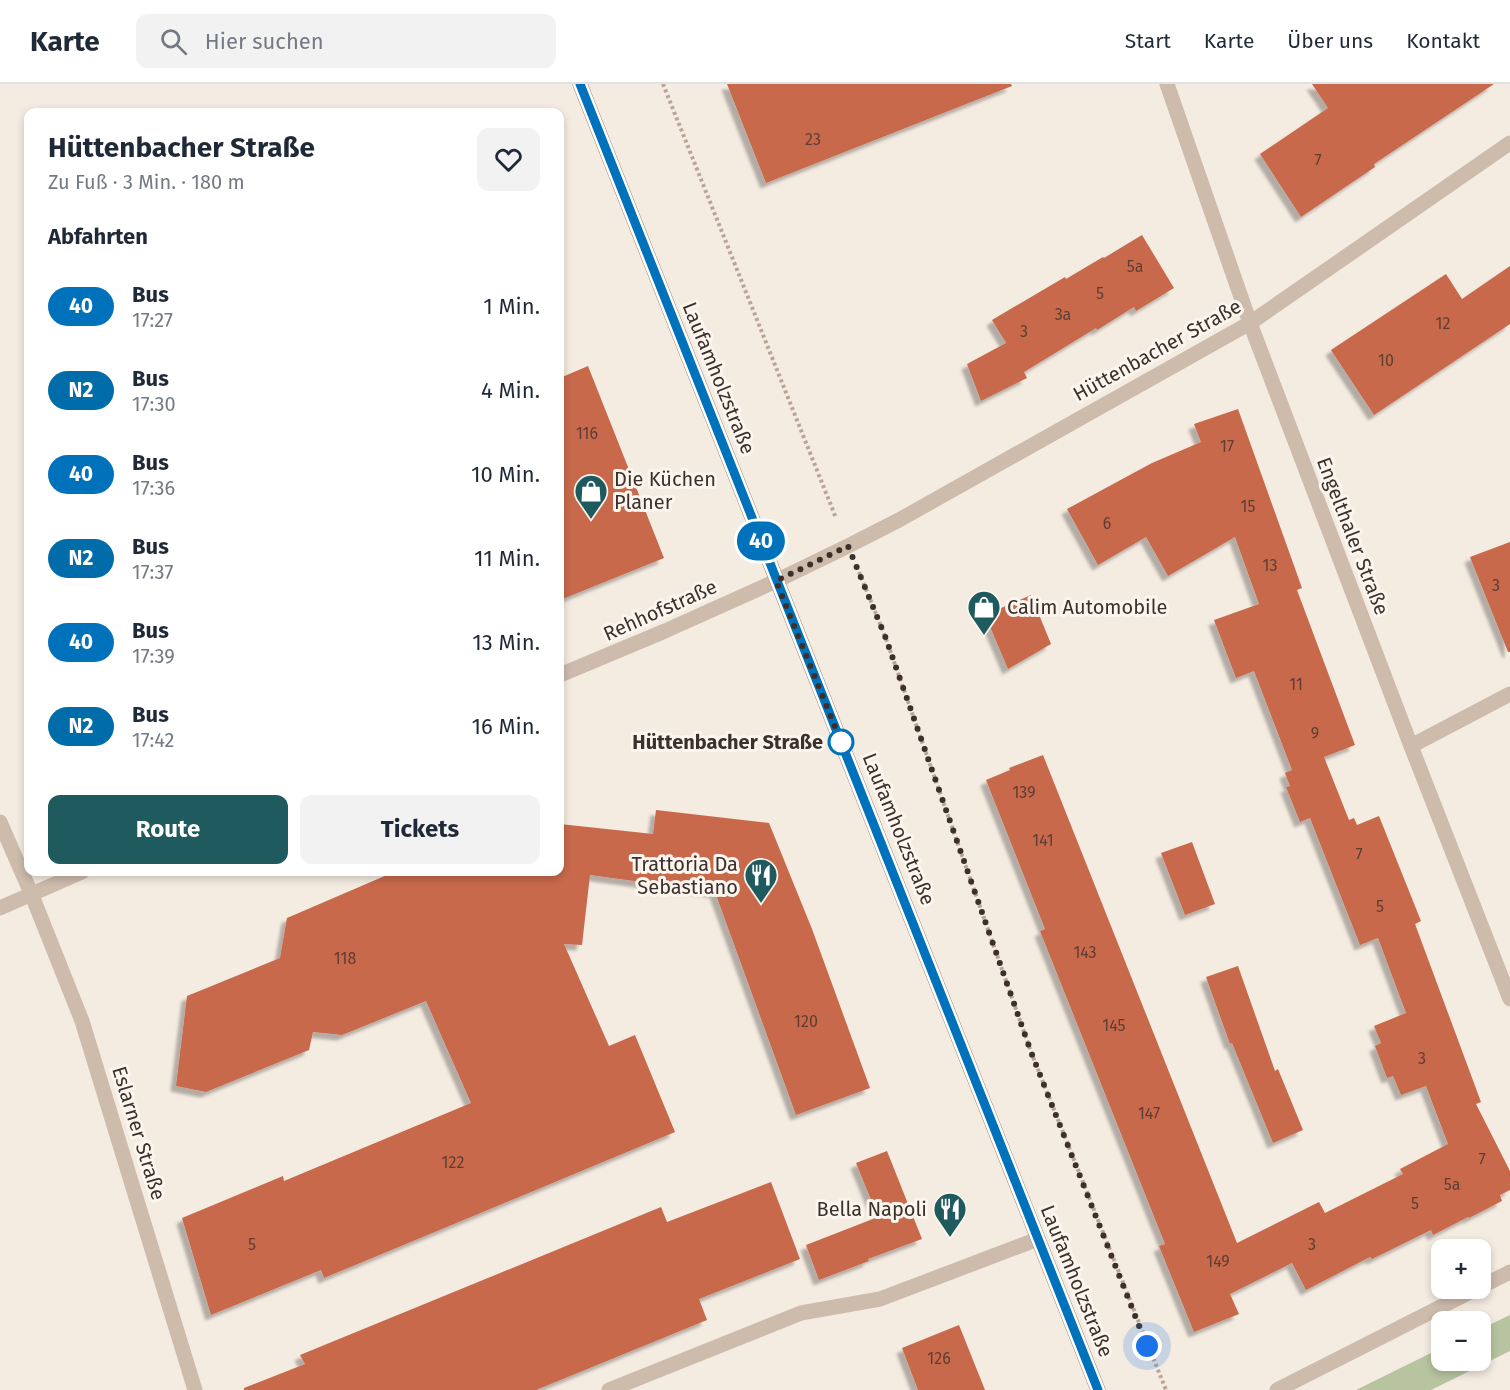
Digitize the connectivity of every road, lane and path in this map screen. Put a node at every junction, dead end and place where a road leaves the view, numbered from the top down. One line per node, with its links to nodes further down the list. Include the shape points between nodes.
1 (580, 84): 7 (main road, Laufamholzstraße)
2 (663, 84): 6 (path)
3 (1167, 84): 5 (street, Engelthaler Straße)
4 (1510, 143): 5 (street, Hüttenbacher Straße)
5 (1250, 323): 6 (street, Hüttenbacher Straße); 12 (street, Engelthaler Straße)
6 (848, 546): 7 (street, Hüttenbacher Straße); 11 (path)
7 (776, 581): 8 (street, Rehhofstraße); 18 (main road, Laufamholzstraße)
8 (564, 673)
9 (1510, 694): 12 (street)
10 (919, 711): 11 (path)
11 (913, 713): 25 (path, via 1031,1052)
12 (1411, 746): 17 (street, Engelthaler Straße)
13 (0, 822): 15 (street, Eslarner Straße)
14 (72, 876): 15 (street)
15 (31, 893): 16 (street); 22 (street, Eslarner Straße, via 82,1021)
16 (0, 908)
17 (1510, 999)
18 (1038, 1239): 23 (street, via 880,1299 801,1313); 24 (main road, Laufamholzstraße)
19 (1510, 1272): 20 (street)
20 (1491, 1282)
21 (1457, 1299): 26 (street)
22 (195, 1390)
23 (609, 1390)
24 (1098, 1390)
25 (1166, 1390)
26 (1277, 1390)

